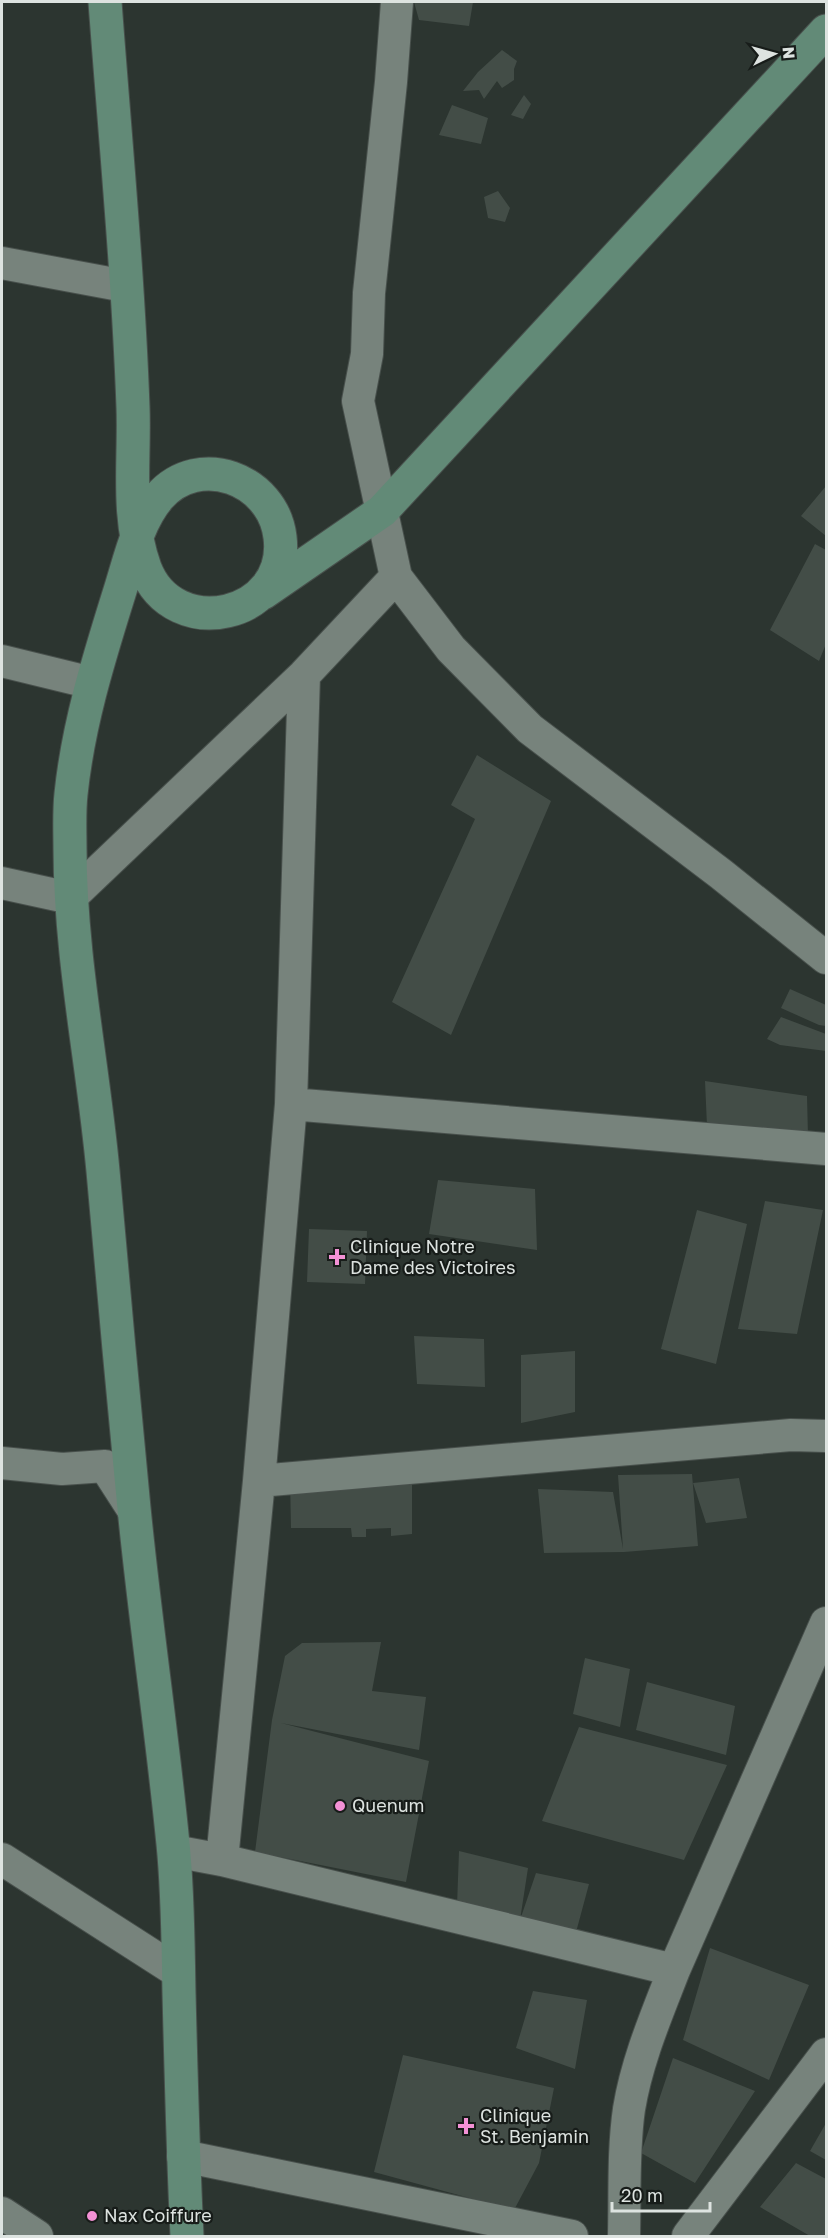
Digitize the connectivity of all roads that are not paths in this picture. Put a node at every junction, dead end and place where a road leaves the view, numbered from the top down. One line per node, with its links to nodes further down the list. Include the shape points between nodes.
1 (105, 2): 5 (main road)
2 (397, 2): 6 (street, via 369,293 367,354 358,401)
3 (826, 31): 6 (main road)
4 (2, 263): 5 (street)
5 (125, 286): 7 (main road, via 133,411 132,506)
6 (382, 511): 8 (street); 9 (main road)
7 (137, 536): 9 (main road, via 146,572 169,601 203,614 221,614); 9 (main road, via 154,502 182,479 200,474 236,478 265,500 280,533 276,569); 12 (main road)
8 (396, 577): 11 (street); 15 (street, via 451,650 530,729)
9 (255, 599)
10 (2, 661): 12 (street)
11 (304, 675): 14 (street); 16 (street)
12 (92, 683): 14 (main road, via 70,797)
13 (2, 883): 14 (street)
14 (70, 898): 21 (main road, via 97,1112)
15 (826, 958)
16 (291, 1104): 17 (street); 20 (street)
17 (826, 1149)
18 (826, 1436): 20 (street, via 791,1435)
19 (2, 1463): 21 (street, via 62,1469 105,1466)
20 (259, 1481): 25 (street)
21 (134, 1511): 23 (main road)
22 (826, 1623): 26 (street)
23 (174, 1851): 25 (street); 27 (main road)
24 (2, 1859): 27 (street)
25 (222, 1860): 26 (street)
26 (674, 1970): 34 (street, via 649,2033 630,2106)
27 (178, 1972): 29 (main road)
28 (826, 2054): 35 (street)
29 (183, 2156): 32 (main road); 33 (street)
30 (2, 2213): 31 (street)
31 (37, 2236)
32 (187, 2236)
33 (572, 2236)
34 (624, 2236)
35 (688, 2236)

